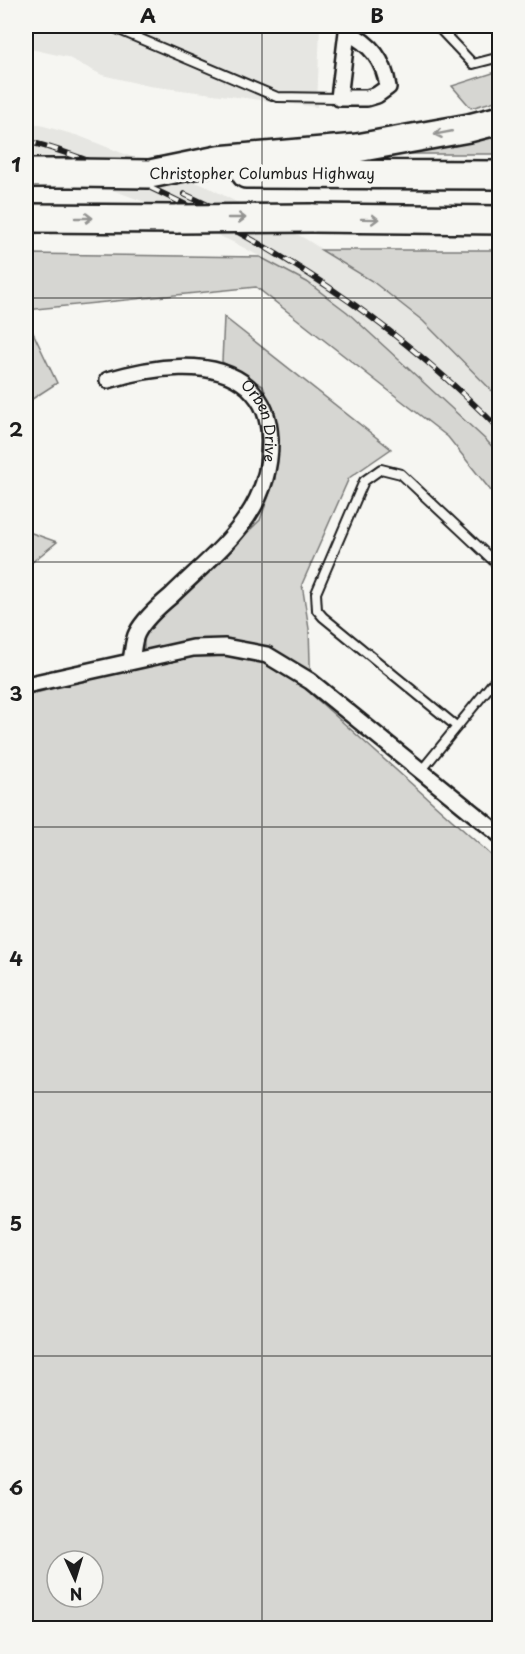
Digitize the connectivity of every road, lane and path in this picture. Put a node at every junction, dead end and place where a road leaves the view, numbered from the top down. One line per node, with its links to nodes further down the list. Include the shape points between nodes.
1 (110, 26): 5 (lane, via 277,97)
2 (437, 26): 4 (lane, via 473,64)
3 (348, 29): 5 (street); 5 (street, via 381,61 388,87 367,98)
4 (500, 57)
5 (339, 98)
6 (500, 120): 7 (highway, one-way to 7, via 357,148 218,160)
7 (172, 172): 8 (highway, Christopher Columbus Highway, bridge); 9 (highway, Christopher Columbus Highway)
8 (26, 173)
9 (500, 176)
10 (26, 218): 11 (highway, one-way to 11, bridge)
11 (444, 220): 12 (highway); 13 (highway)
12 (500, 220)
13 (500, 226)
14 (108, 380): 16 (street, Orben Drive, via 145,369 214,370 251,390 264,406 269,421 270,459 258,502 234,534 155,610 137,633)
15 (500, 567): 19 (lane, via 402,474 381,469 364,481 316,593 317,610 323,618)
16 (131, 660): 18 (street); 20 (street, via 211,646 267,655 310,681)
17 (500, 674): 19 (lane)
18 (26, 685)
19 (456, 726): 20 (lane)
20 (421, 771): 21 (street)
21 (500, 835)

